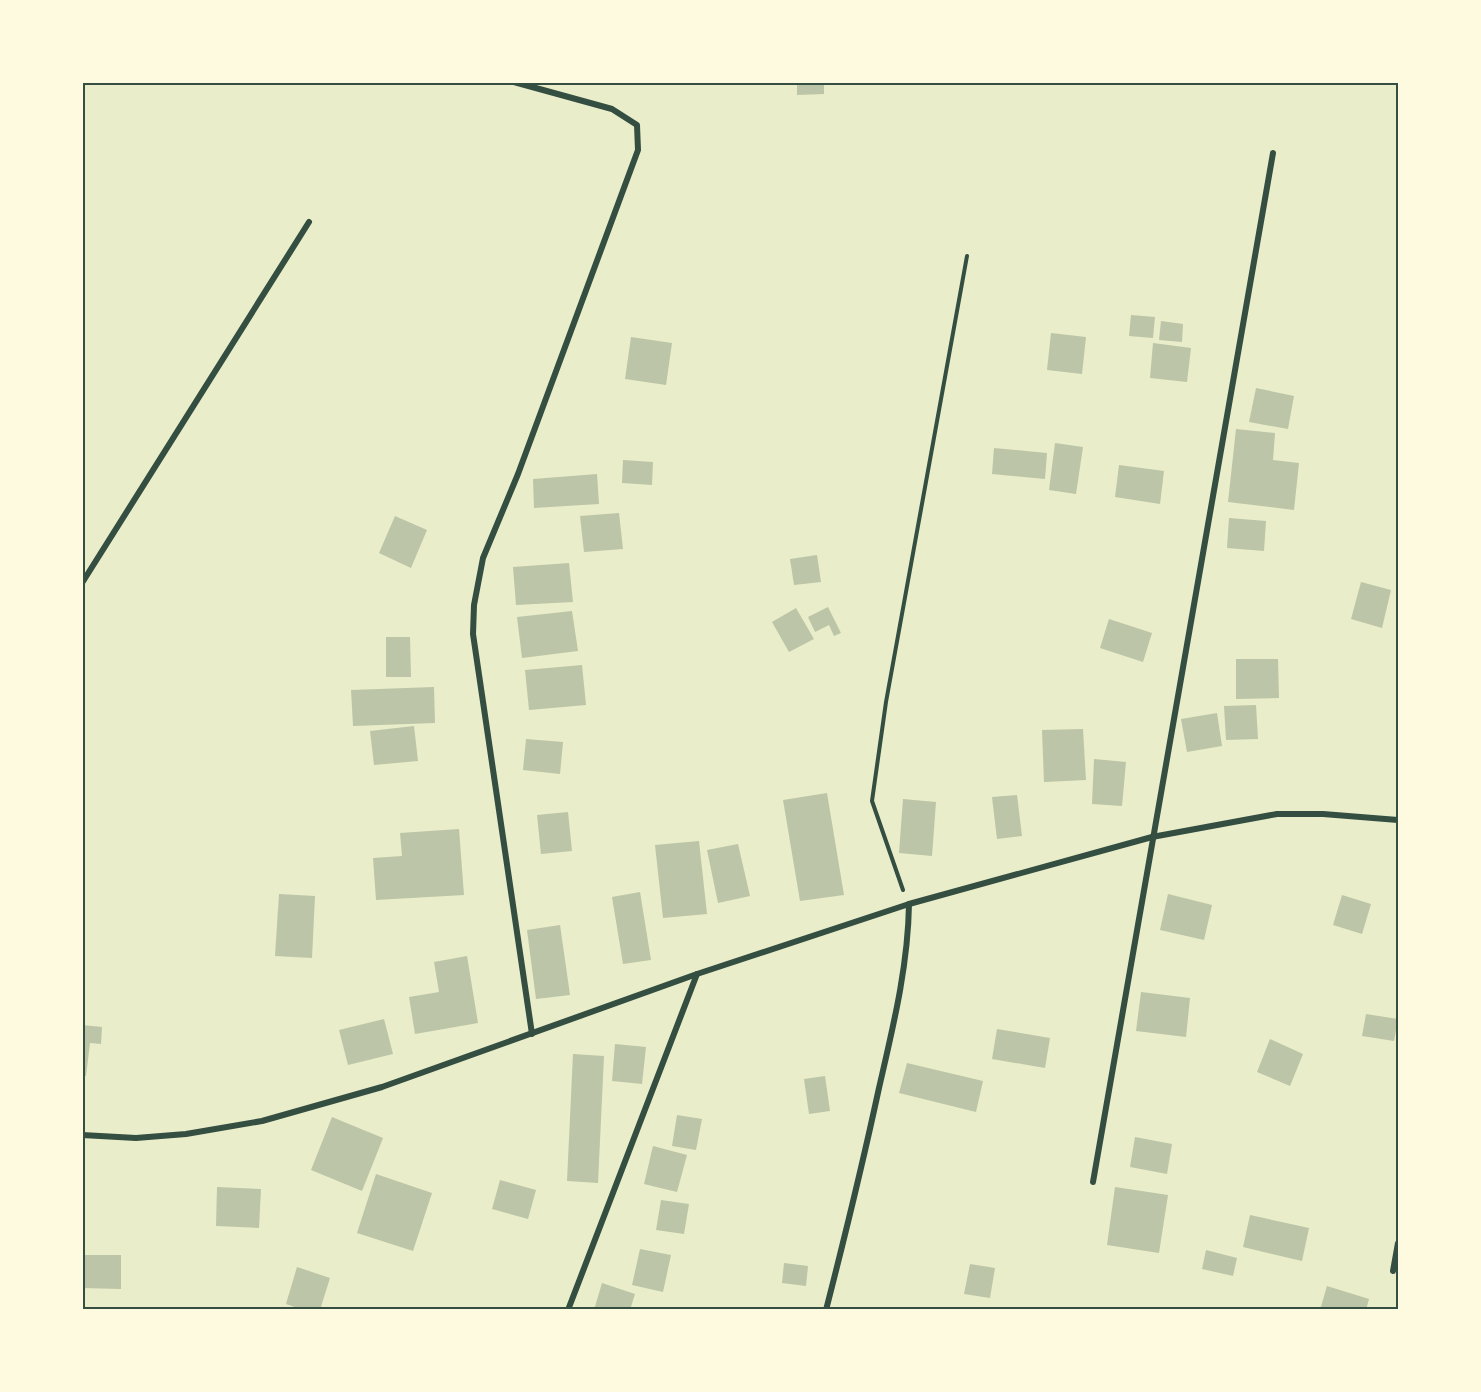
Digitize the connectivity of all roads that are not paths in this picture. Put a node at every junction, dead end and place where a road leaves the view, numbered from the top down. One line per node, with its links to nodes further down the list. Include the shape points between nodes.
1 (514, 82): 9 (street, via 612,109 637,125 638,150 483,558 474,604 473,634)
2 (1273, 153): 6 (street)
3 (309, 222): 4 (street)
4 (82, 583)
5 (1398, 820): 6 (street, via 1276,814)
6 (1152, 837): 7 (street); 11 (street)
7 (909, 904): 8 (street); 15 (street, via 901,991)
8 (697, 974): 9 (street); 14 (street)
9 (532, 1035): 10 (street, via 382,1087 262,1121 136,1138)
10 (82, 1135)
11 (1093, 1182)
12 (1398, 1243): 13 (street)
13 (1393, 1271)
14 (568, 1310)
15 (826, 1310)

